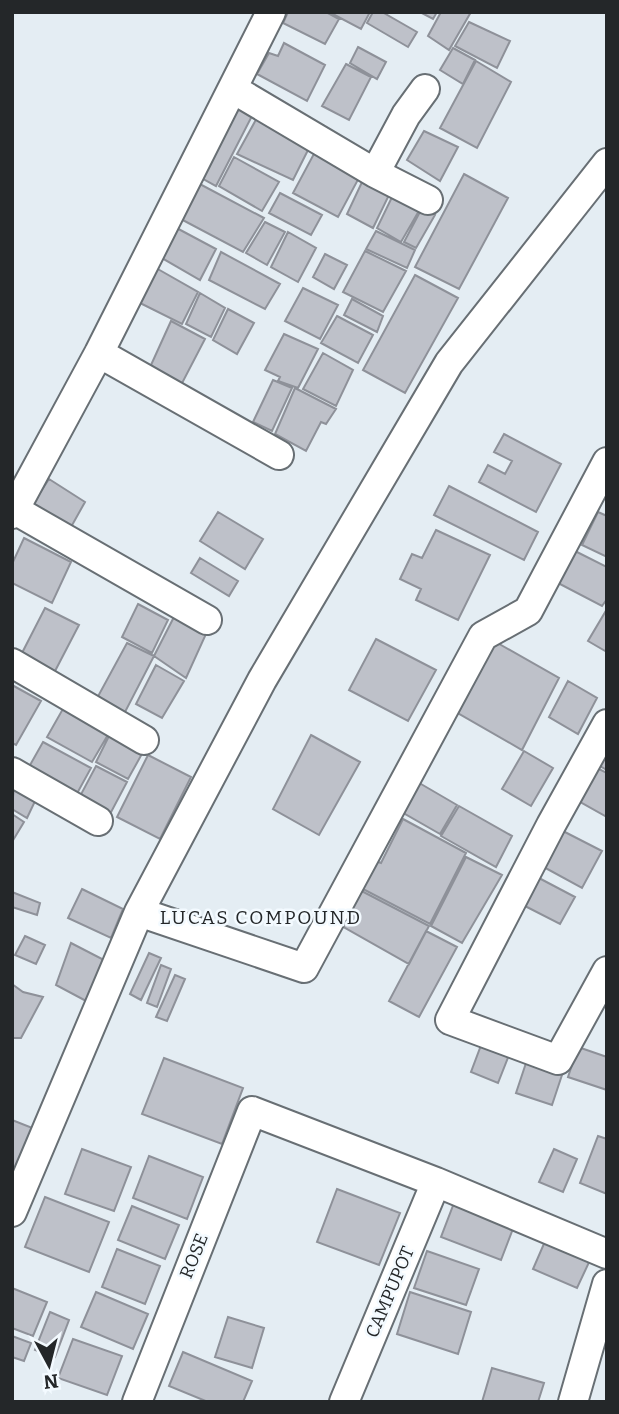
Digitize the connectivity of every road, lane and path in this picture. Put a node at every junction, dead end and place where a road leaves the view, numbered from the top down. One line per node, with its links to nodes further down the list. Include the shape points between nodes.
1 (271, 12): 2 (street)
2 (233, 89): 5 (street); 7 (street)
3 (425, 89): 5 (street)
4 (607, 163): 17 (street, via 449,363 262,680)
5 (375, 173): 6 (street)
6 (428, 200)
7 (99, 354): 8 (street); 10 (street)
8 (279, 455)
9 (607, 462): 17 (street, via 528,611 483,636 304,968)
10 (13, 512): 11 (street)
11 (207, 620)
12 (12, 663): 14 (street)
13 (607, 724): 18 (street, via 450,1020 558,1060)
14 (144, 740)
15 (12, 772): 16 (street)
16 (98, 821)
17 (139, 912): 20 (street)
18 (607, 971)
19 (436, 1182): 21 (street); 23 (street, ROSE, via 252,1111); 24 (street, CAMPUPOT)
20 (12, 1212)
21 (607, 1254)
22 (607, 1284): 25 (street)
23 (137, 1402)
24 (344, 1402)
25 (573, 1402)

